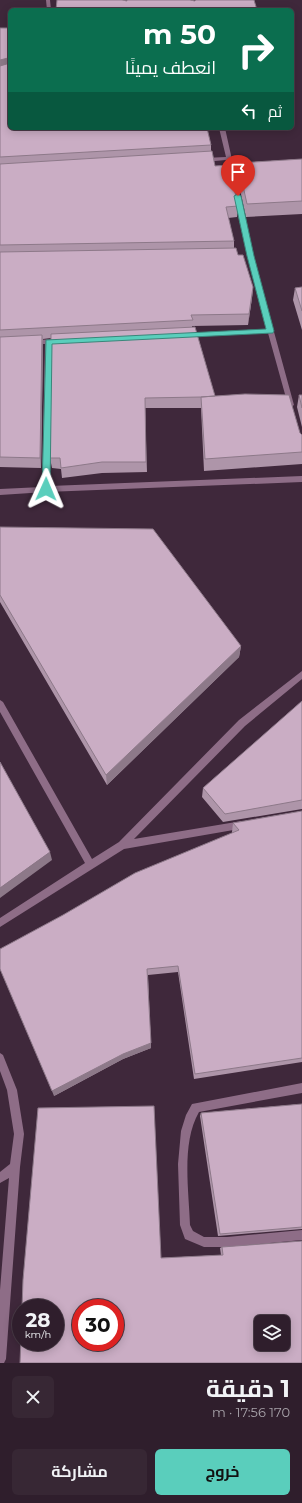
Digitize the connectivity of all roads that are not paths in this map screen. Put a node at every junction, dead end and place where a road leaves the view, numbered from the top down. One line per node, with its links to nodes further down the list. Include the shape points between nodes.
1 (222, 130): 2 (street)
2 (229, 158): 3 (street); 5 (street)
3 (197, 160)
4 (242, 256): 5 (street)
5 (250, 256): 6 (street)
6 (270, 331): 7 (street); 11 (street)
7 (183, 335)
8 (72, 341): 9 (street)
9 (48, 342): 10 (street); 13 (street)
10 (28, 343)
11 (294, 414)
12 (302, 479): 13 (street)
13 (46, 489): 14 (street)
14 (0, 492)
15 (302, 674): 18 (street, via 242,722)
16 (0, 704): 19 (street)
17 (248, 824): 18 (street)
18 (122, 845): 19 (street)
19 (91, 865): 20 (street)
20 (0, 923)
21 (0, 1058): 23 (street, via 12,1090 19,1134)
22 (302, 1088): 25 (street, via 196,1108 187,1122 184,1148 185,1225 189,1235 204,1242)
23 (15, 1167): 24 (street); 26 (street)
24 (0, 1178)
25 (302, 1235)
26 (1, 1326): 27 (street)
27 (0, 1359)

